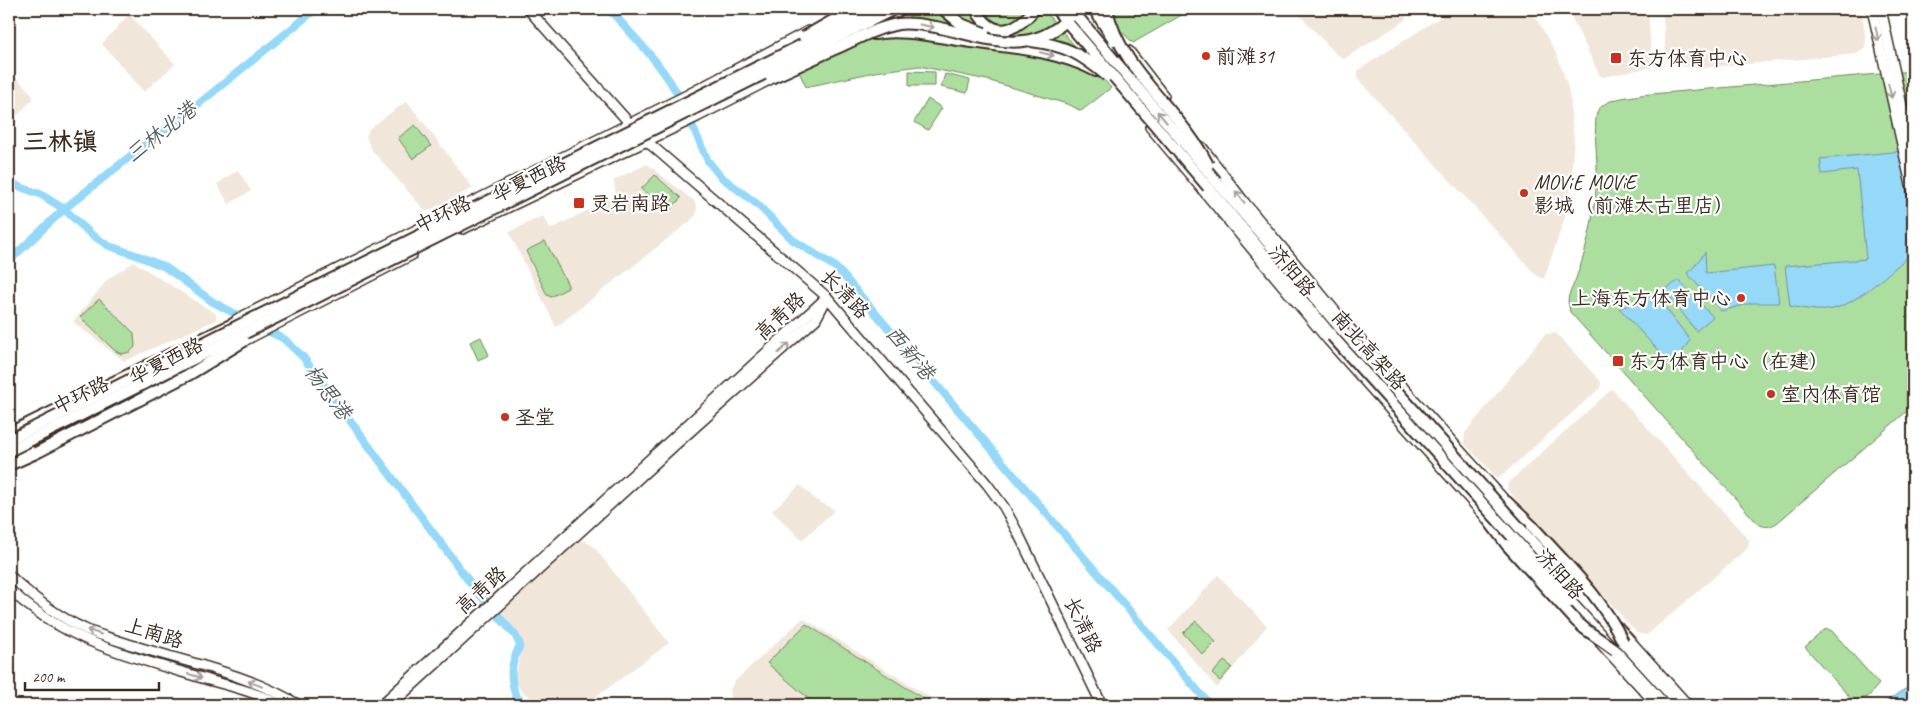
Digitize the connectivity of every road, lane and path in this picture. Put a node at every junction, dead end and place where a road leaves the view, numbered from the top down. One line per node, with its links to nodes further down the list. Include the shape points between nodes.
1 (528, 9): 24 (main road, 长清路)
2 (852, 9): 19 (highway, bridge); 24 (main road, 华夏西路)
3 (874, 9): 19 (highway, 中环路, bridge)
4 (894, 9): 22 (highway, 中环路, bridge)
5 (903, 9): 25 (main road, 华夏西路)
6 (943, 9): 20 (highway, bridge, via 961,24 979,32 1068,49)
7 (976, 9): 8 (highway, via 988,25 1009,30 1023,23)
8 (1034, 9)
9 (1049, 9): 37 (main road, 济阳路, via 1328,340)
10 (1056, 9): 21 (highway, 南北高架路, bridge)
11 (1071, 9): 27 (highway, 南北高架路, one-way to 11, bridge)
12 (1077, 9): 17 (highway, one-way to 12, bridge, via 883,27 915,23 980,39 1017,42 1058,28)
13 (1094, 9): 18 (highway, bridge); 36 (main road, 济阳路, one-way to 13, via 1346,324 1245,203)
14 (1107, 9): 18 (highway, bridge)
15 (1872, 9): 23 (main road, one-way to 23)
16 (1880, 9): 23 (main road)
17 (860, 37): 20 (highway, one-way to 20, bridge, via 901,32 1029,50 1072,60); 22 (highway, bridge, via 805,64)
18 (1125, 54): 27 (highway, bridge, via 1194,143)
19 (775, 58): 29 (highway, 中环路, bridge)
20 (1108, 78): 21 (highway, bridge)
21 (1126, 91): 41 (highway, 南北高架路, bridge, via 1332,336)
22 (719, 98): 31 (highway, 中环路, bridge)
23 (1901, 121): 26 (main road); 28 (main road)
24 (629, 122): 25 (main road, 长清路); 32 (main road, 华夏西路, via 252,312 66,400)
25 (646, 141): 30 (main road, 长清路); 31 (main road, 华夏西路)
26 (1913, 156)
27 (1216, 181): 41 (highway, 南北高架路, bridge)
28 (1913, 194)
29 (321, 284): 32 (highway, bridge, via 220,328); 33 (highway, 中环路, bridge)
30 (827, 297): 40 (main road, 高青路); 46 (main road, 长清路, via 1000,501)
31 (279, 320): 34 (highway, 中环路, bridge); 35 (main road, 华夏西路); 35 (highway, bridge, via 190,374)
32 (9, 432)
33 (9, 440)
34 (9, 451)
35 (9, 464)
36 (1507, 502): 41 (highway, bridge, via 1601,604 1614,624); 50 (main road, 济阳路)
37 (1486, 517): 41 (highway, bridge, via 1576,621); 47 (main road, 济阳路)
38 (9, 575): 43 (main road, 上南路, one-way to 38, via 281,694 228,673 84,629 36,600)
39 (9, 589): 42 (main road, 上南路, one-way to 42, via 40,615 79,637)
40 (482, 617): 44 (main road, 高青路); 45 (main road, 高青路)
41 (1619, 646): 48 (highway, 南北高架路); 49 (highway, 南北高架路)
42 (280, 705)
43 (299, 705)
44 (381, 705)
45 (391, 705)
46 (1102, 705)
47 (1657, 705)
48 (1666, 705)
49 (1680, 705)
50 (1688, 705)

